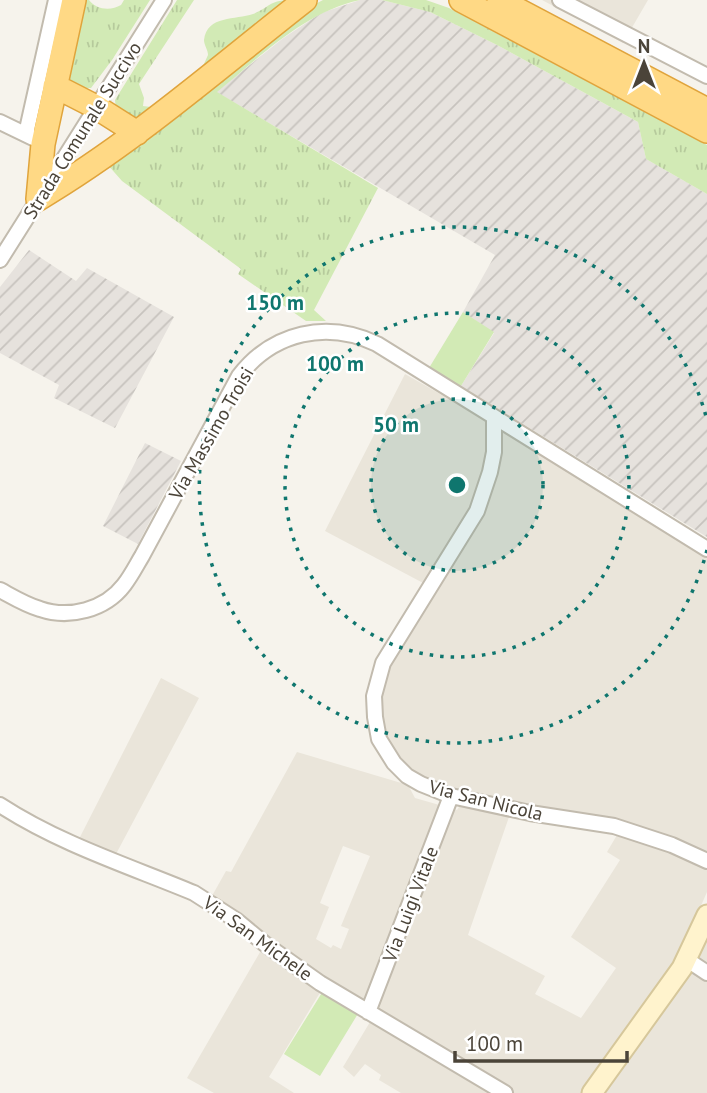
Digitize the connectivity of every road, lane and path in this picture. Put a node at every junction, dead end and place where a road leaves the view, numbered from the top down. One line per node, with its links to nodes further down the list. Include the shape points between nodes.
1 (55, 0): 16 (street)
2 (74, 0): 10 (highway)
3 (164, 0): 11 (street, Strada Comunale Succivo)
4 (305, 0): 15 (highway)
5 (443, 0): 8 (highway)
6 (461, 0): 8 (highway)
7 (560, 0): 9 (street)
8 (501, 5): 12 (highway); 14 (highway)
9 (707, 76)
10 (55, 86): 11 (highway); 16 (highway)
11 (96, 107): 15 (highway); 17 (street, Strada Comunale Succivo)
12 (707, 110)
13 (0, 122): 16 (street)
14 (707, 131)
15 (137, 133): 17 (highway)
16 (35, 139): 17 (highway)
17 (38, 198): 18 (street, Strada Comunale Succivo)
18 (0, 260)
19 (494, 417): 20 (street, Via Massimo Troisi); 21 (street, Via Massimo Troisi, via 361,337 327,331 293,336 262,352 239,376 142,556 110,599 84,611 57,613); 22 (street, Via San Nicola, via 494,452 477,511 383,663 374,696 379,739 394,763 407,776)
20 (707, 549)
21 (0, 590)
22 (451, 796): 24 (street, Via San Nicola, via 614,826); 28 (street, Via Luigi Vitale)
23 (0, 805): 28 (street, Via San Michele, via 60,838 212,903 320,983)
24 (707, 862)
25 (707, 915): 26 (main road)
26 (686, 959): 27 (street); 30 (main road)
27 (707, 973)
28 (368, 1012): 29 (street, Via San Michele)
29 (505, 1093)
30 (592, 1093)

